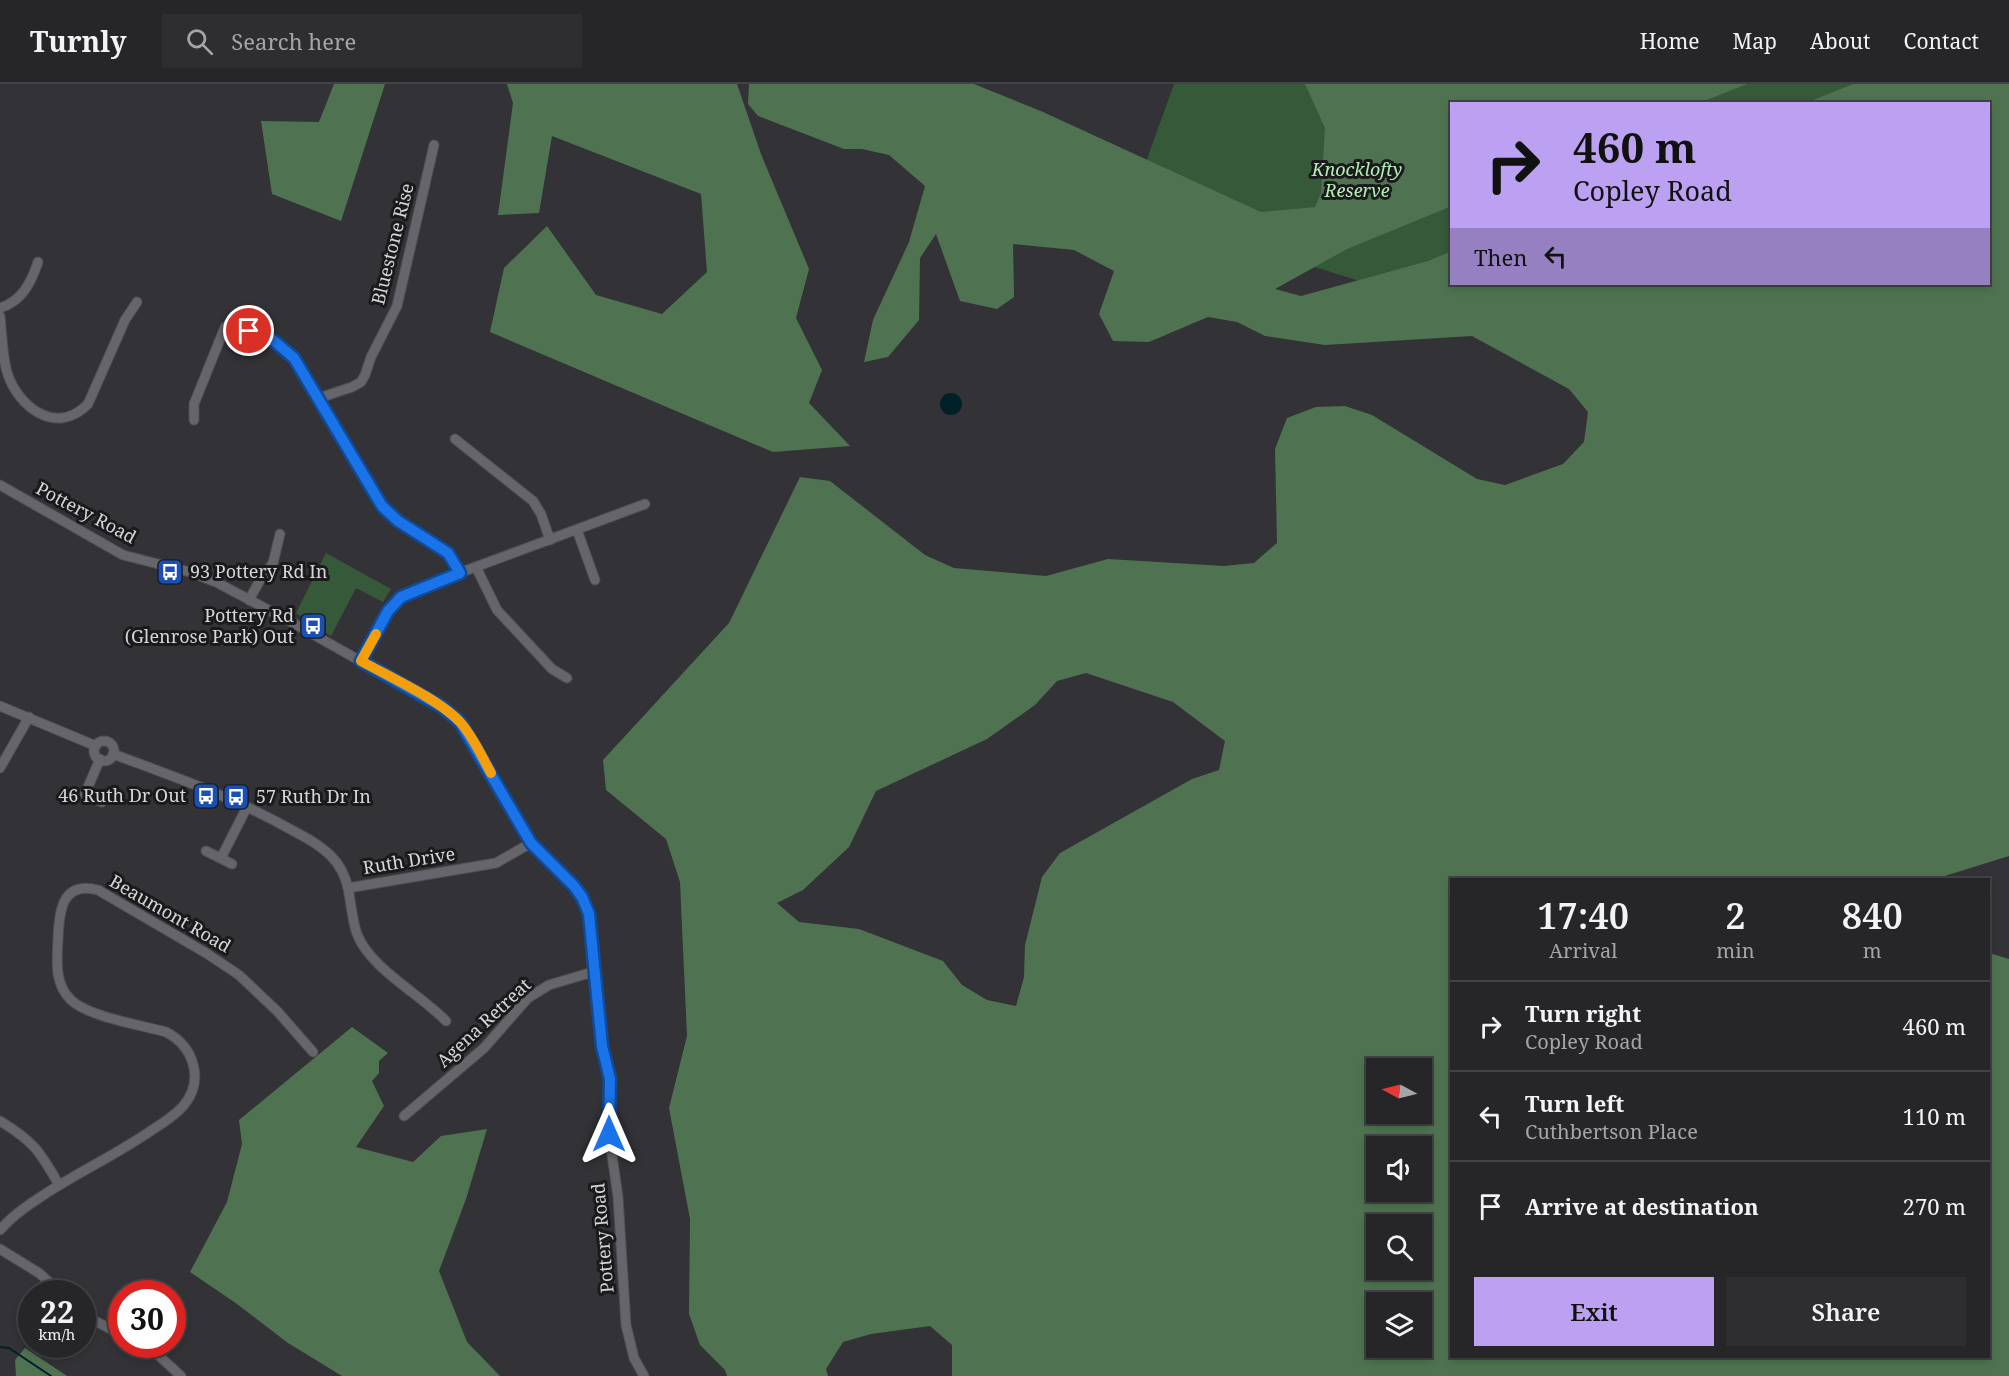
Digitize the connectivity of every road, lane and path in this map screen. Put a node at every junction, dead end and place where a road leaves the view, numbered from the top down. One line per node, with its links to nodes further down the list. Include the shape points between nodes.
1 (434, 146): 6 (street, Bluestone Rise, via 397,306 361,381)
2 (38, 262): 4 (street, via 28,287 10,305)
3 (137, 302): 5 (street, via 125,320 88,404 66,418 41,414 19,394 8,373)
4 (0, 308)
5 (0, 315)
6 (319, 398): 7 (street, via 299,365 283,348 264,336 225,327 194,404); 15 (street, via 382,506 448,553)
7 (194, 420)
8 (455, 439): 13 (street, via 533,501)
9 (0, 485): 17 (street, Pottery Road, via 112,550 198,575)
10 (645, 504): 11 (street)
11 (577, 530): 13 (street); 16 (street)
12 (280, 534): 17 (street, via 273,563)
13 (550, 540): 14 (street)
14 (476, 567): 15 (street); 19 (street, via 497,610 552,669)
15 (460, 573): 18 (street, via 401,597 388,611)
16 (595, 580)
17 (249, 600): 18 (street, Pottery Road)
18 (361, 661): 28 (street, Pottery Road, via 442,707 460,722)
19 (567, 678)
20 (0, 706): 21 (street)
21 (29, 717): 22 (street); 25 (street)
22 (96, 746): 23 (street, via 107,741 114,748); 24 (street)
23 (113, 754): 24 (street, via 106,760); 27 (street, Ruth Drive)
24 (100, 759): 26 (street, via 85,794)
25 (0, 768)
26 (102, 802)
27 (247, 807): 30 (street); 32 (street, Ruth Drive, via 329,854 345,875)
28 (531, 843): 32 (street, Ruth Drive, via 496,863); 33 (street, Pottery Road, via 574,886 586,905)
29 (206, 851): 30 (street)
30 (221, 858): 31 (street)
31 (232, 864)
32 (348, 888): 34 (street, via 356,932 364,948)
33 (596, 971): 36 (street, Agena Retreat, via 556,982 533,994 484,1048); 44 (street, Pottery Road, via 602,1046 610,1079 609,1134 618,1197 626,1325 634,1358)
34 (446, 1022)
35 (313, 1052): 38 (street, Beaumont Road, via 255,989 225,965 98,890 73,892 59,915 57,973 64,992 84,1009 175,1037 188,1051 195,1075 191,1095 177,1112)
36 (404, 1116)
37 (0, 1120): 38 (street, via 34,1144)
38 (59, 1185): 39 (street, Beaumont Road, via 21,1210)
39 (0, 1230)
40 (0, 1249): 41 (street)
41 (47, 1280)
42 (161, 1358): 43 (street)
43 (181, 1376)
44 (644, 1376)

